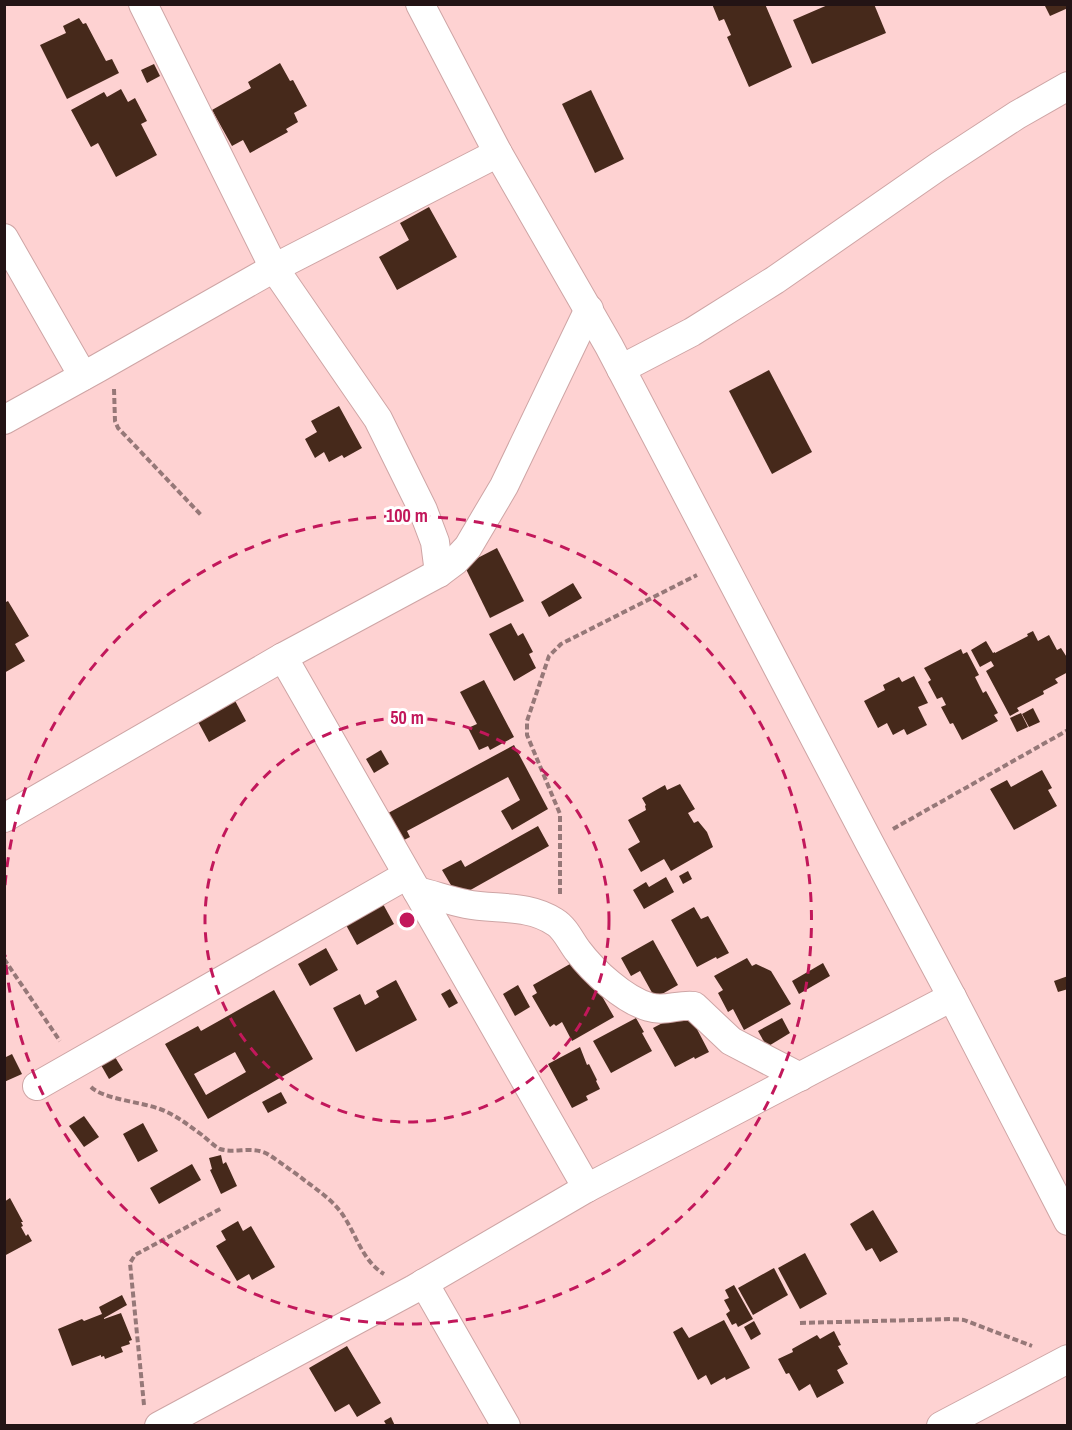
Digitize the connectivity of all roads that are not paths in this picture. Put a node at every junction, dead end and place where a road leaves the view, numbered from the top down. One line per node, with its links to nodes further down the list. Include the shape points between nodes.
1 (143, 4): 6 (street)
2 (420, 4): 4 (street)
3 (1068, 86): 8 (street, via 939,166 775,280 692,332)
4 (498, 153): 6 (street); 7 (street)
5 (4, 238): 9 (street)
6 (274, 268): 9 (street); 11 (street, via 378,419 423,510 435,542)
7 (589, 309): 8 (street); 11 (street, via 504,486 468,547)
8 (621, 369): 15 (street)
9 (91, 372): 10 (street)
10 (4, 420)
11 (439, 573): 12 (street)
12 (283, 657): 13 (street); 14 (street)
13 (4, 818)
14 (412, 883): 16 (street, via 465,904 531,911 555,922 601,977 627,996 651,1008 694,1006 731,1041); 17 (street); 18 (street)
15 (952, 997): 16 (street); 19 (street)
16 (800, 1077): 18 (street)
17 (37, 1086)
18 (587, 1188): 20 (street)
19 (1068, 1221)
20 (419, 1286): 22 (street); 23 (street)
21 (1067, 1359): 24 (street)
22 (152, 1420)
23 (506, 1425)
24 (941, 1425)

